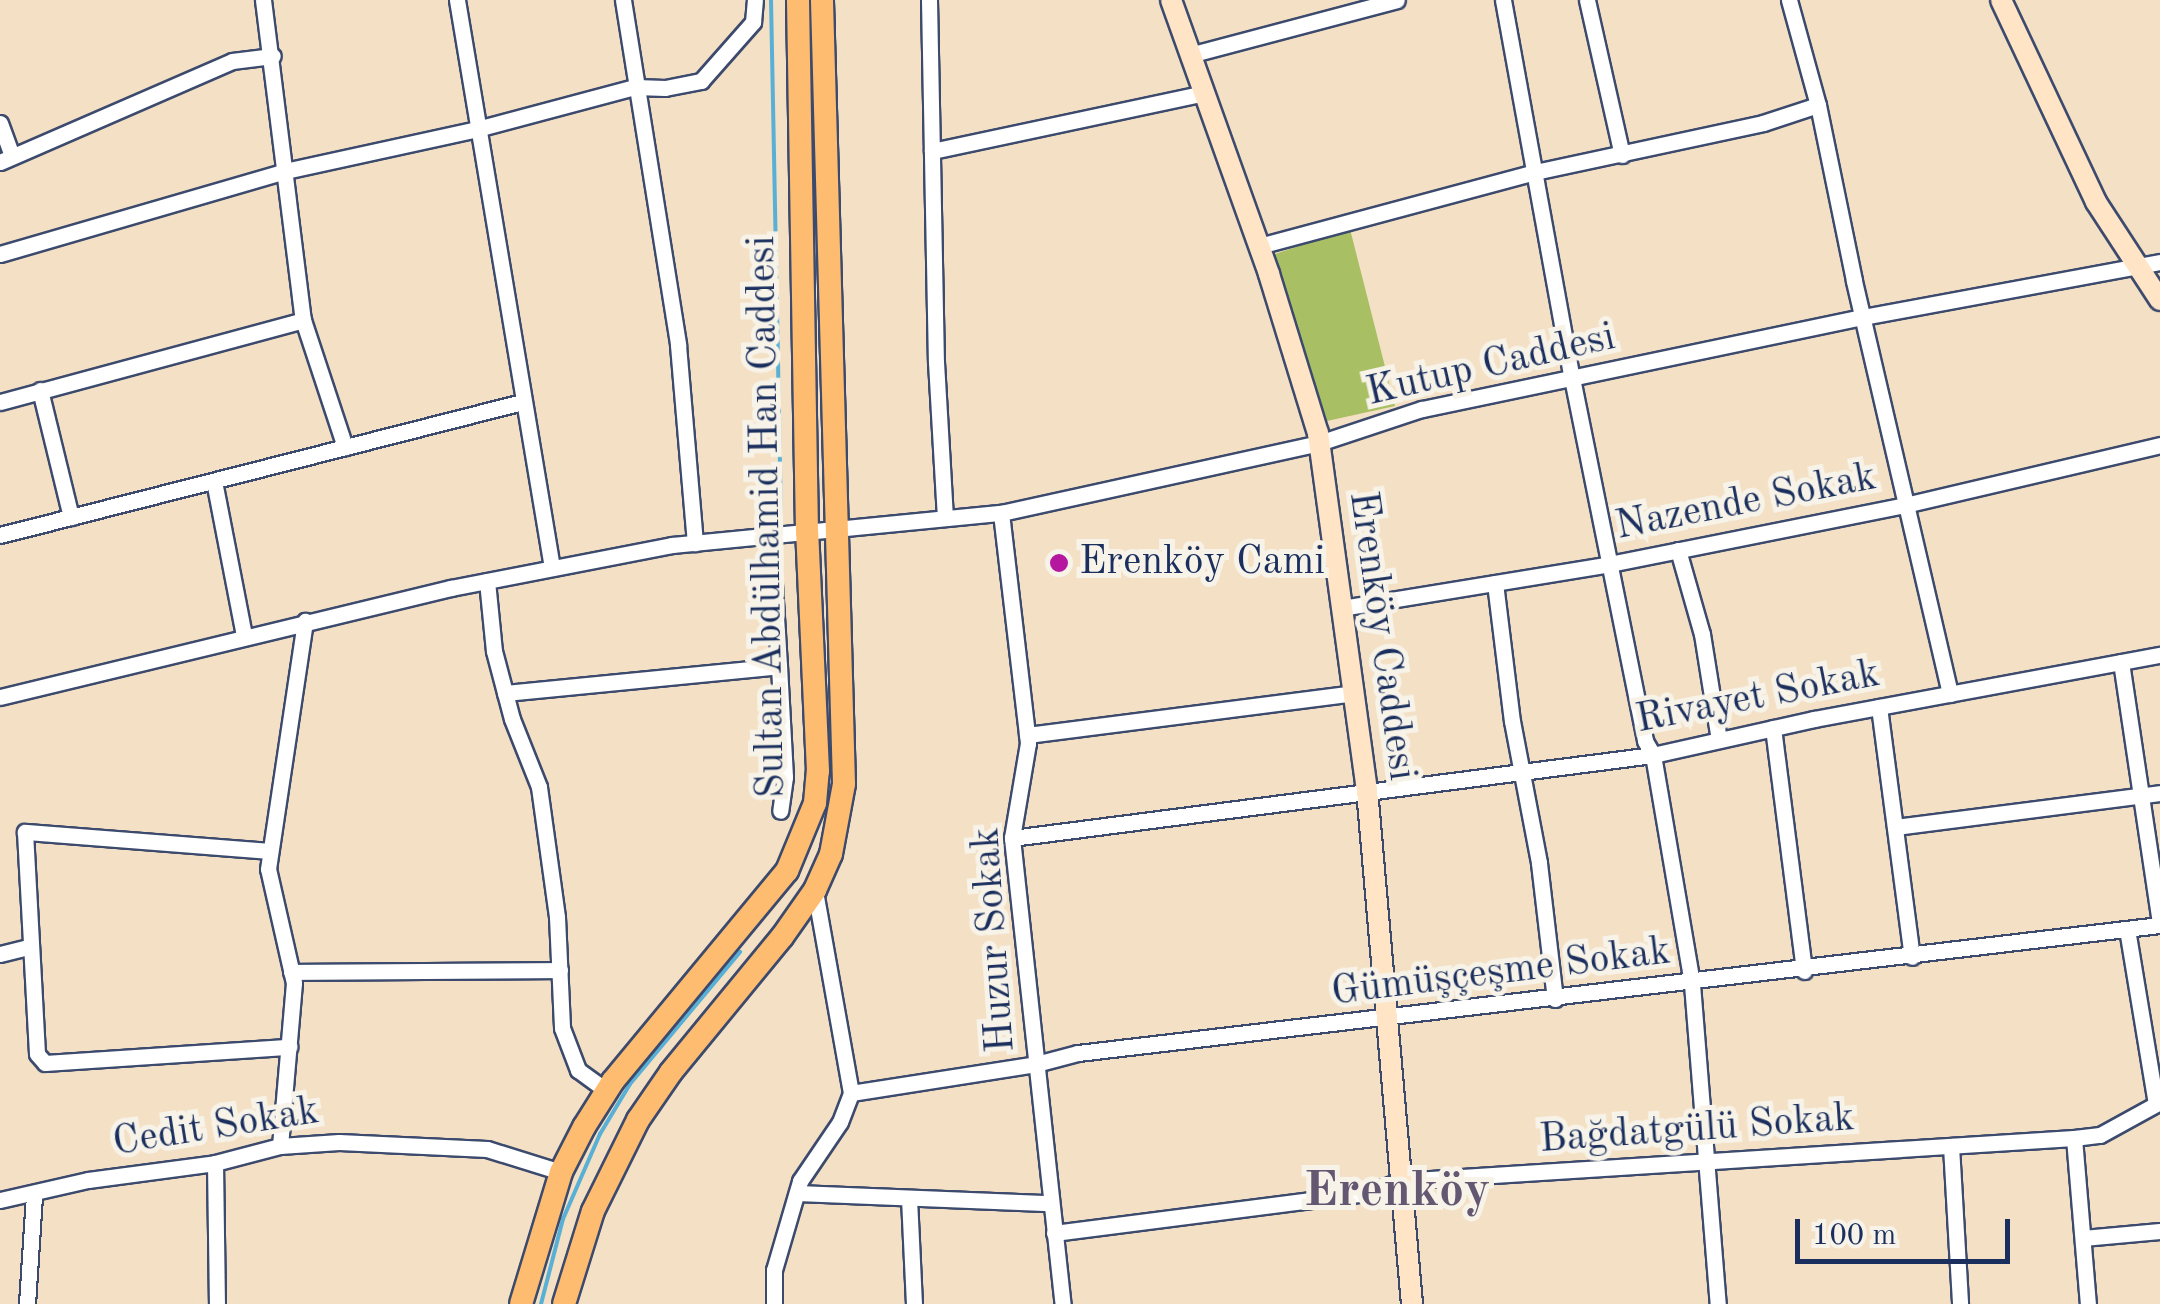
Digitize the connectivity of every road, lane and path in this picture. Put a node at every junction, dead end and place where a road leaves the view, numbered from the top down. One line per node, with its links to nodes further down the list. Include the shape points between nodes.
1 (264, 0): 15 (street)
2 (457, 0): 20 (street)
3 (623, 0): 16 (street)
4 (755, 0): 16 (street, via 753,22 701,81)
5 (798, 0): 46 (main road, Sultan Abdülhamid Han Caddesi)
6 (822, 0): 45 (main road, Sultan Abdülhamid Han Caddesi)
7 (929, 0): 21 (street)
8 (1171, 0): 14 (street, Erenköy Caddesi)
9 (1398, 0): 14 (street)
10 (1503, 0): 25 (street)
11 (1587, 0): 22 (street)
12 (1789, 0): 18 (street)
13 (2001, 0): 29 (street, via 2096,202)
14 (1190, 54): 17 (street, Erenköy Caddesi)
15 (273, 56): 23 (street, via 232,62); 24 (street)
16 (635, 87): 20 (street); 49 (street, via 678,345)
17 (1204, 94): 21 (street); 26 (street, Erenköy Caddesi)
18 (1818, 105): 22 (street); 31 (street)
19 (0, 123): 23 (street)
20 (478, 129): 24 (street); 36 (street)
21 (932, 151): 44 (street)
22 (1622, 156): 25 (street)
23 (6, 159)
24 (285, 171): 27 (street); 32 (street)
25 (1535, 172): 26 (street); 33 (street)
26 (1259, 246): 37 (street, Erenköy Caddesi)
27 (0, 254)
28 (2160, 262): 29 (street, Kutup Caddesi)
29 (2134, 266): 30 (street); 31 (street, Kutup Caddesi)
30 (2160, 300)
31 (1863, 317): 33 (street, Kutup Caddesi); 41 (street)
32 (303, 320): 34 (street); 39 (street)
33 (1572, 378): 37 (street, Kutup Caddesi, via 1422,409); 51 (street)
34 (40, 390): 35 (street); 43 (street)
35 (0, 402)
36 (522, 402): 39 (street); 52 (street)
37 (1320, 443): 42 (street, Kutup Caddesi); 55 (street, Erenköy Caddesi)
38 (2160, 445): 41 (street, Nazende Sokak)
39 (344, 448): 40 (street)
40 (214, 481): 43 (street); 57 (street)
41 (1909, 504): 50 (street, Nazende Sokak); 63 (street)
42 (1000, 513): 44 (street, Kutup Caddesi); 67 (street, Huzur Sokak)
43 (71, 517): 47 (street)
44 (944, 518): 45 (street, Kutup Caddesi)
45 (838, 528): 46 (street, Kutup Caddesi); 78 (main road, Sultan Abdülhamid Han Caddesi, via 844,784 831,854)
46 (807, 532): 48 (street, Kutup Caddesi); 92 (main road, Sultan Abdülhamid Han Caddesi, via 818,771 806,834 786,871)
47 (0, 534)
48 (771, 535): 49 (street, Kutup Caddesi); 60 (street)
49 (695, 543): 52 (street, Kutup Caddesi)
50 (1678, 550): 51 (street, Nazende Sokak); 68 (street, via 1702,634)
51 (1610, 564): 54 (street, Nazende Sokak); 69 (street)
52 (552, 568): 53 (street, Kutup Caddesi)
53 (487, 581): 56 (street, Kutup Caddesi); 61 (street)
54 (1495, 583): 55 (street, Nazende Sokak); 70 (street)
55 (1342, 608): 62 (street, Erenköy Caddesi)
56 (306, 622): 57 (street, Kutup Caddesi); 77 (street)
57 (244, 636): 64 (street, Kutup Caddesi)
58 (2160, 655): 59 (street, Rivayet Sokak)
59 (2122, 662): 63 (street, Rivayet Sokak); 73 (street)
60 (779, 666): 61 (street); 74 (street, via 785,777)
61 (505, 693): 84 (street, via 539,787)
62 (1353, 693): 67 (street); 71 (street, Erenköy Caddesi)
63 (1950, 694): 65 (street, Rivayet Sokak)
64 (0, 696)
65 (1879, 707): 66 (street, Rivayet Sokak); 75 (street)
66 (1774, 728): 68 (street, Rivayet Sokak); 85 (street)
67 (1027, 734): 76 (street, Huzur Sokak)
68 (1718, 740): 69 (street, Rivayet Sokak)
69 (1652, 755): 70 (street, Rivayet Sokak); 87 (street)
70 (1524, 771): 71 (street, Rivayet Sokak); 88 (street)
71 (1366, 790): 76 (street, Rivayet Sokak); 89 (street, Erenköy Caddesi)
72 (2160, 793): 73 (street)
73 (2141, 796): 75 (street); 79 (street)
74 (780, 811)
75 (1895, 827): 83 (street)
76 (1012, 838): 91 (street, Huzur Sokak)
77 (269, 851): 81 (street, via 24,832); 86 (street, via 272,900)
78 (815, 890): 93 (street); 113 (main road, Sultan Abdülhamid Han Caddesi, via 638,1120 594,1211)
79 (2160, 925): 80 (street, Gümüşçeşme Sokak)
80 (2127, 929): 83 (street, Gümüşçeşme Sokak); 94 (street)
81 (28, 946): 82 (street); 90 (street, via 37,1054 45,1064)
82 (0, 954)
83 (1912, 957): 85 (street, Gümüşçeşme Sokak)
84 (560, 970): 86 (street); 92 (street, via 562,1028 578,1070)
85 (1804, 970): 87 (street, Gümüşçeşme Sokak)
86 (291, 972): 90 (street)
87 (1692, 984): 88 (street, Gümüşçeşme Sokak); 98 (street)
88 (1556, 1000): 89 (street, Gümüşçeşme Sokak)
89 (1386, 1019): 91 (street, Gümüşçeşme Sokak, via 1078,1053); 101 (street, Erenköy Caddesi)
90 (289, 1047): 96 (street)
91 (1036, 1064): 93 (street, Gümüşçeşme Sokak); 106 (street, Huzur Sokak)
92 (607, 1091): 100 (main road, Sultan Abdülhamid Han Caddesi)
93 (850, 1093): 102 (street)
94 (2158, 1104): 95 (street, Bağdatgülü Sokak, via 2100,1134)
95 (2074, 1138): 97 (street, Bağdatgülü Sokak); 109 (street)
96 (280, 1146): 99 (street, Cedit Sokak); 100 (street, Cedit Sokak, via 486,1149)
97 (1951, 1146): 98 (street, Bağdatgülü Sokak); 119 (street)
98 (1706, 1162): 101 (street, Bağdatgülü Sokak); 118 (street)
99 (215, 1163): 103 (street, Cedit Sokak, via 88,1180); 111 (street)
100 (561, 1172): 112 (main road, Sultan Abdülhamid Han Caddesi)
101 (1399, 1181): 108 (street, Bağdatgülü Sokak, via 1368,1193); 117 (street, Erenköy Caddesi)
102 (797, 1193): 104 (street); 114 (street, via 774,1270)
103 (34, 1195): 105 (street, Cedit Sokak); 110 (street)
104 (910, 1198): 106 (street); 115 (street)
105 (0, 1200)
106 (1050, 1203): 108 (street, Huzur Sokak)
107 (2160, 1231): 109 (street)
108 (1054, 1233): 116 (street, Huzur Sokak)
109 (2083, 1238): 120 (street)
110 (28, 1304)
111 (217, 1304)
112 (521, 1304)
113 (564, 1304)
114 (774, 1304)
115 (914, 1304)
116 (1063, 1304)
117 (1412, 1304)
118 (1718, 1304)
119 (1960, 1304)
120 (2088, 1304)

